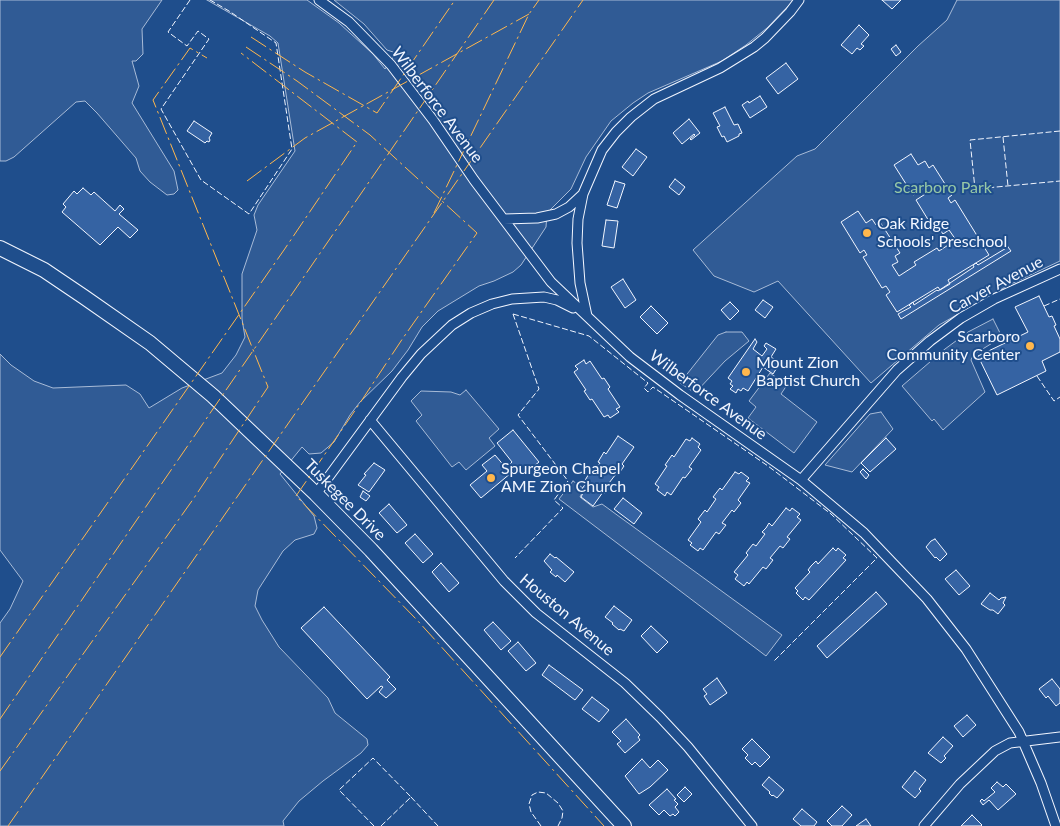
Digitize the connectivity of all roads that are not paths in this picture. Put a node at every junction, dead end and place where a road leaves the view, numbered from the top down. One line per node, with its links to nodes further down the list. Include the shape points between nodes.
1 (319, 0): 4 (street, Wilberforce Avenue, via 349,22 391,65)
2 (799, 0): 3 (street, via 754,47 720,68 654,99 631,117 602,150)
3 (583, 194): 4 (street, via 556,214 537,218); 7 (street, via 577,243)
4 (504, 218): 7 (street, Wilberforce Avenue, via 551,282)
5 (0, 248): 10 (street, Tuskegee Drive, via 44,270 150,343 213,396)
6 (1060, 269): 9 (street, Carver Avenue, via 994,299 930,341 897,370)
7 (587, 317): 8 (street, via 557,300 544,297 512,299 472,313 452,325 421,354); 9 (street, Wilberforce Avenue, via 630,357)
8 (370, 420): 10 (street); 14 (street, Houston Avenue, via 504,581 536,613 620,679 660,717)
9 (801, 480): 12 (street, Wilberforce Avenue, via 864,533 927,599 966,649)
10 (316, 494): 13 (street, Tuskegee Drive)
11 (1060, 737): 12 (street)
12 (1024, 741): 15 (street, via 1010,743 995,751 960,784); 16 (street, Wilberforce Avenue)
13 (624, 826)
14 (752, 826)
15 (924, 826)
16 (1056, 826)

